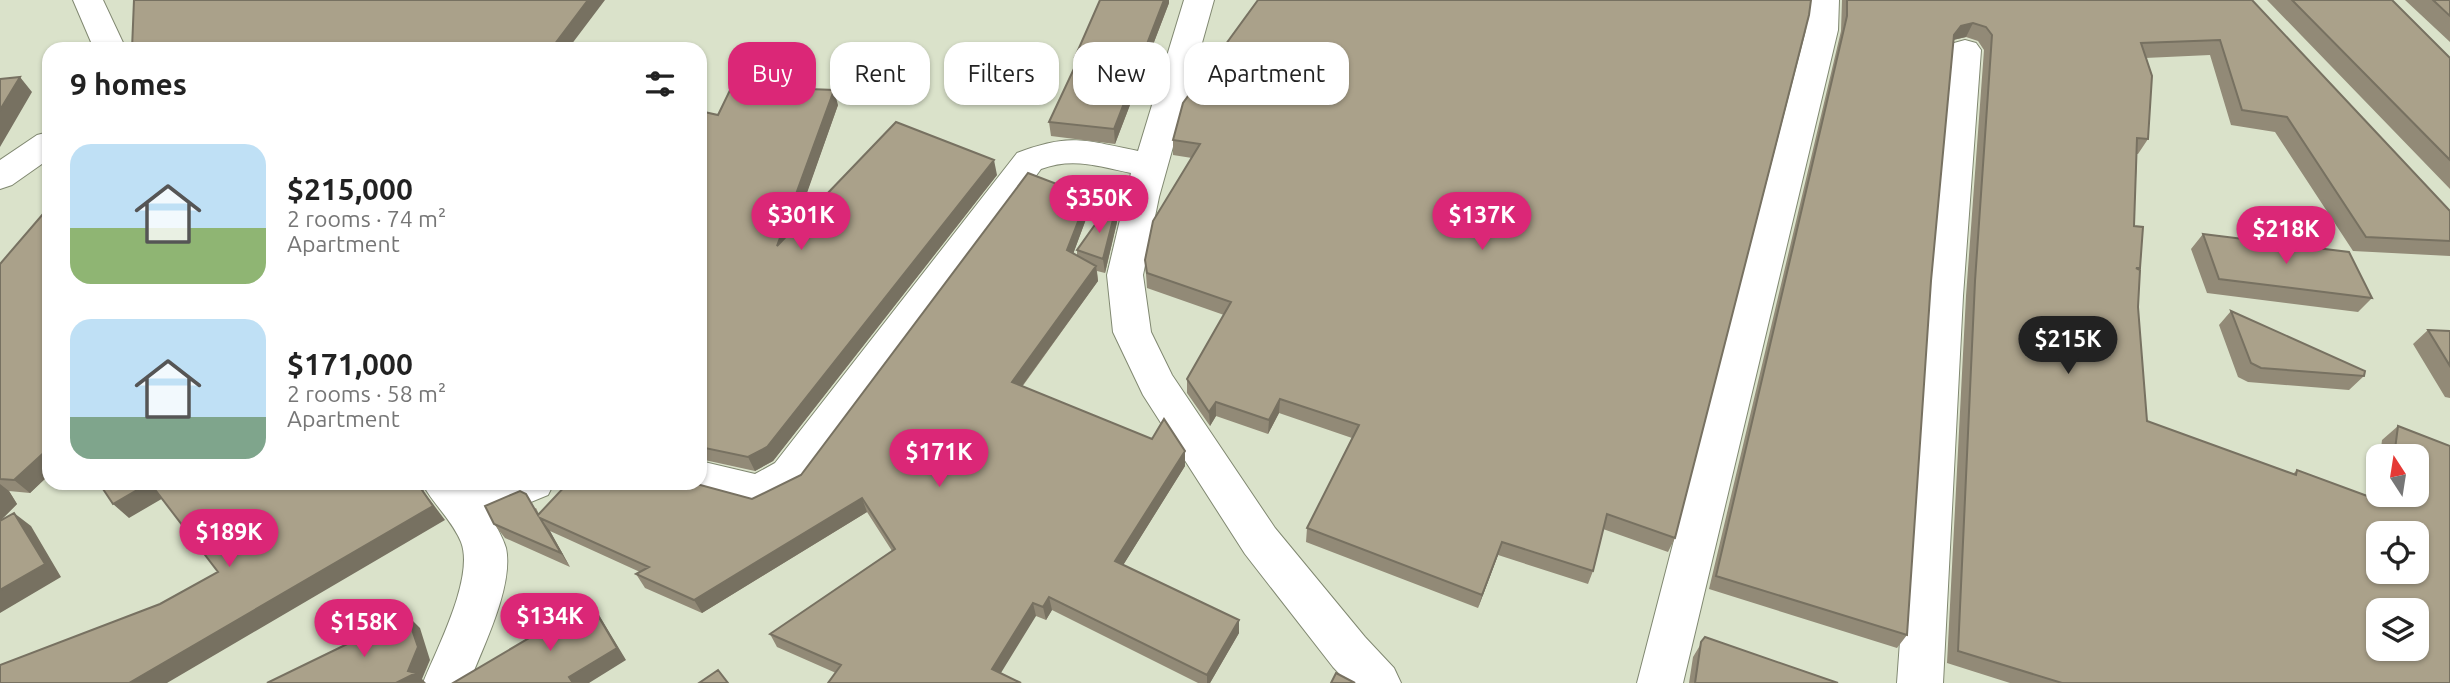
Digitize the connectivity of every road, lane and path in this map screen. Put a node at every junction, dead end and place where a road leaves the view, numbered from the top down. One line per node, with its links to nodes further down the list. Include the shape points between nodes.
1 (88, 0): 4 (street)
2 (1199, 0): 7 (street)
3 (1824, 0): 14 (street, via 1822,30)
4 (107, 42)
5 (1965, 50): 15 (street, via 1944,296)
6 (42, 148): 8 (street)
7 (1150, 165): 9 (street, via 1078,150 1055,151 1029,161 790,475 758,492); 13 (street, via 1125,275 1132,332 1141,356 1260,541)
8 (0, 177)
9 (707, 480)
10 (494, 490): 11 (street)
11 (454, 497): 12 (street, via 485,549 482,588)
12 (446, 683)
13 (1378, 683)
14 (1660, 683)
15 (1920, 683)

